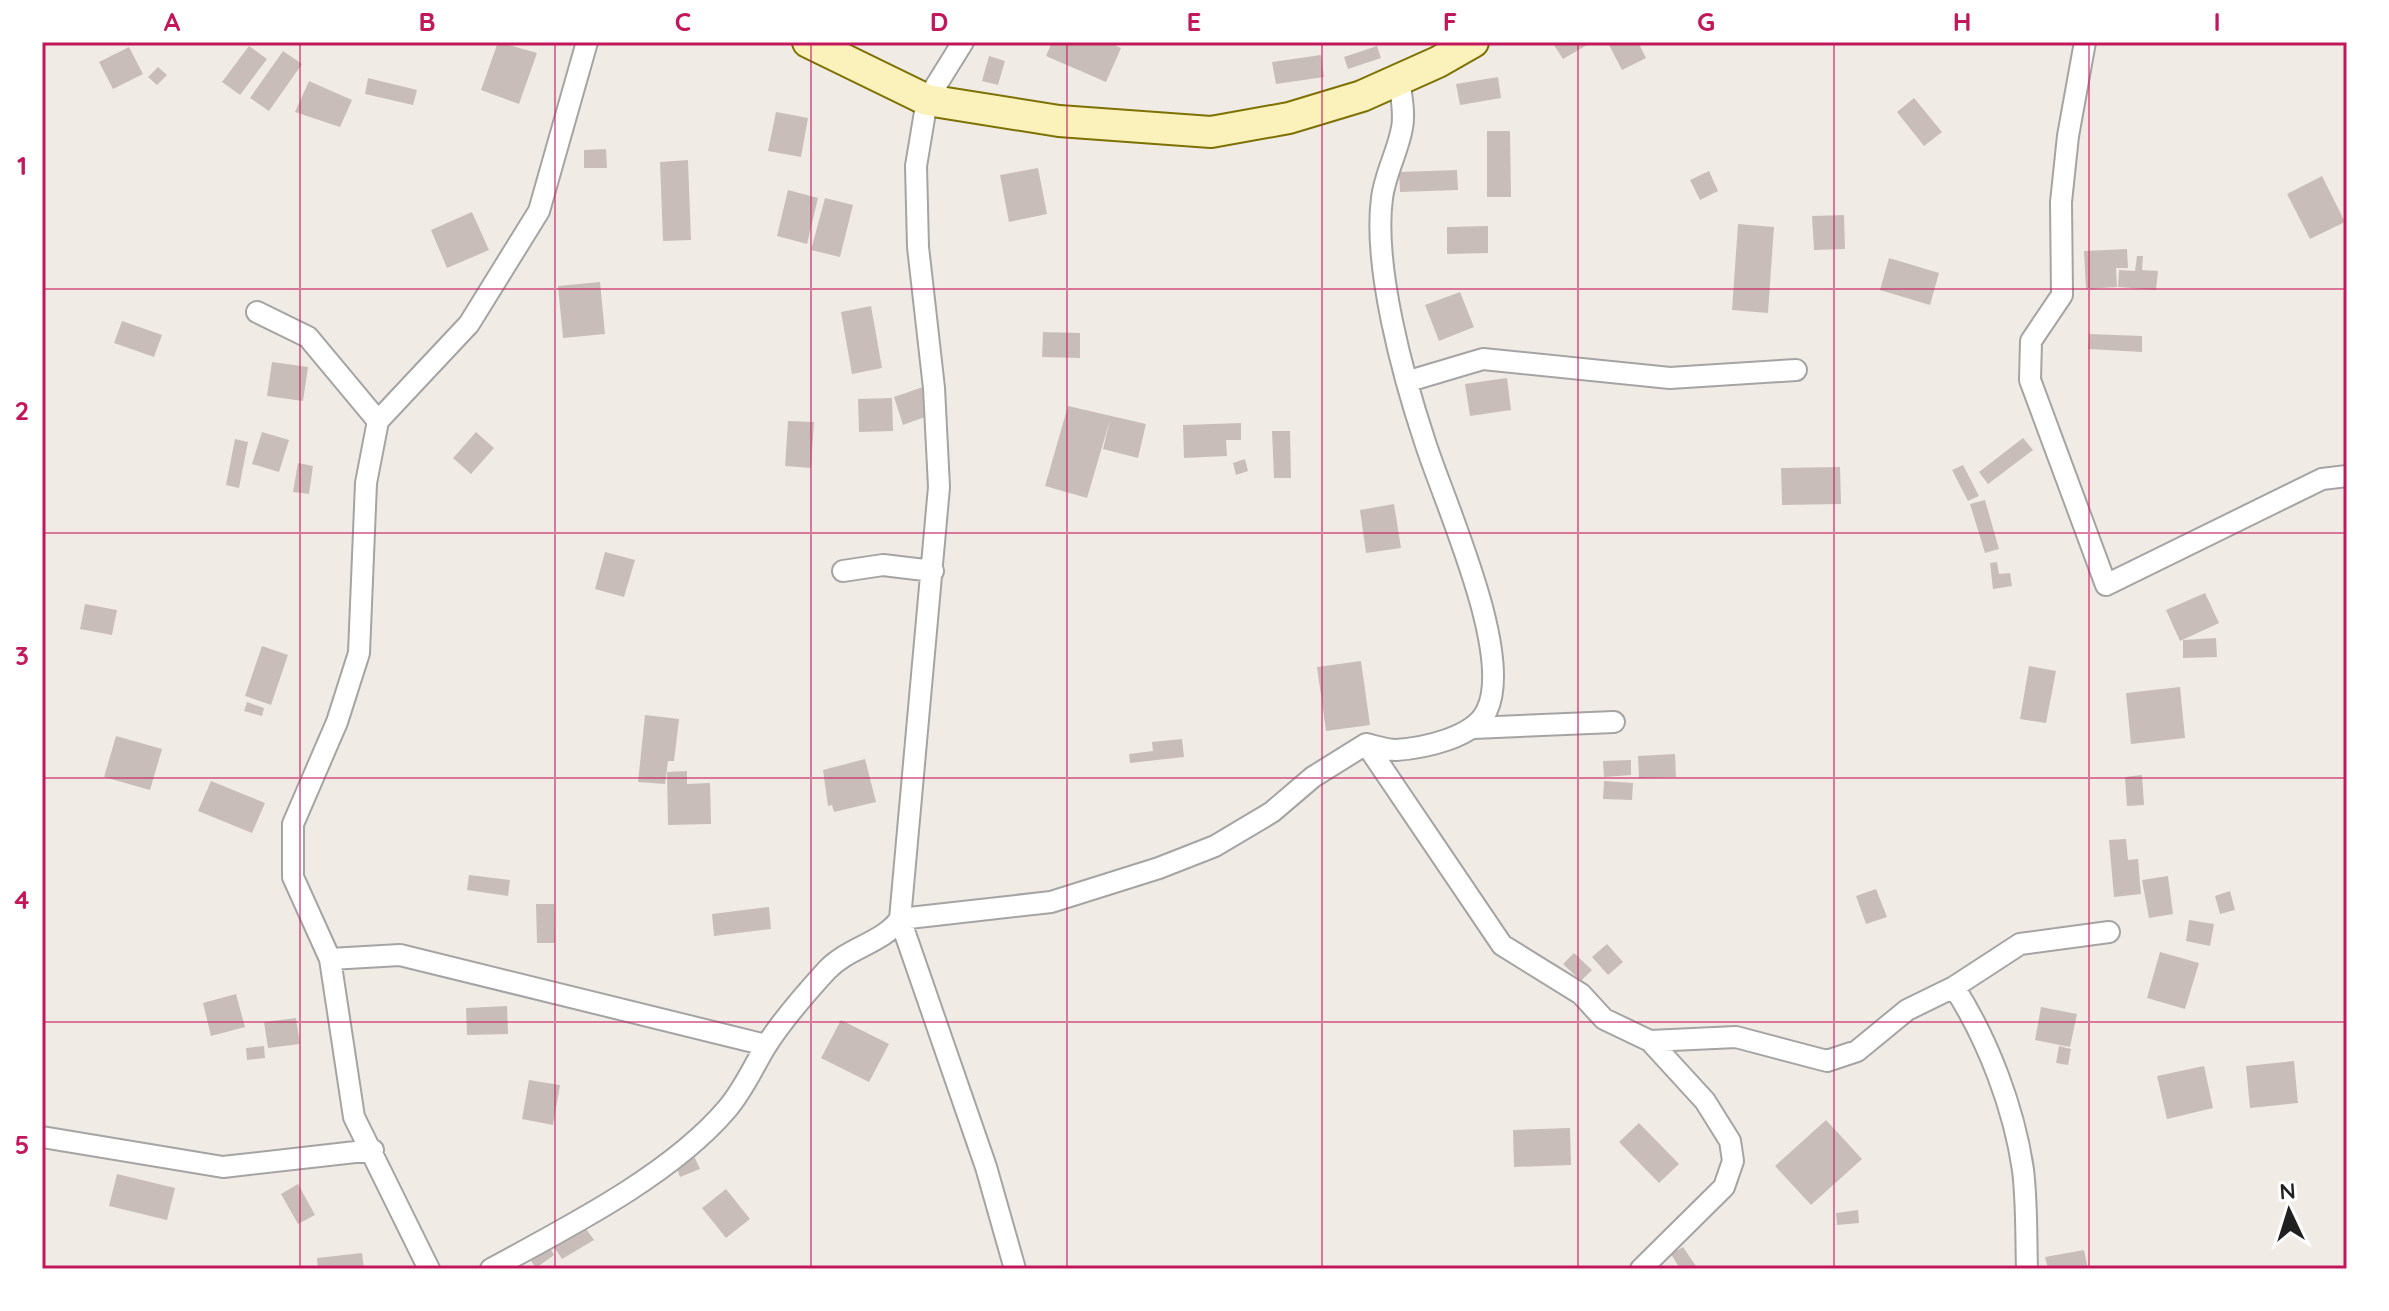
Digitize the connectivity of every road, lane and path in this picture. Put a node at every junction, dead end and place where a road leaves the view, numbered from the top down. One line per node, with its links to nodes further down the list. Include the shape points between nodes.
1 (587, 42): 11 (street, via 539,211 469,324)
2 (808, 42): 7 (street)
3 (963, 42): 7 (street)
4 (1473, 42): 6 (street)
5 (2085, 42): 12 (street, via 2061,202 2062,295 2031,341 2030,380 2106,585 2322,479)
6 (1399, 79): 7 (street, via 1289,118 1211,132 1059,121); 10 (street, via 1403,125 1382,196 1380,237)
7 (927, 100): 14 (street, via 916,166 939,487)
8 (257, 312): 11 (street, via 308,337)
9 (1796, 370): 10 (street, via 1670,378 1483,359)
10 (1409, 381): 16 (street, via 1476,587 1491,657 1487,712)
11 (378, 421): 20 (street, via 366,483 359,653 337,722 293,824 293,877)
12 (2347, 476)
13 (843, 571): 14 (street, via 883,565)
14 (933, 571): 18 (street)
15 (1614, 722): 16 (street)
16 (1473, 728): 17 (street, via 1394,750)
17 (1366, 744): 18 (street, via 1313,777 1272,812 1215,846 1159,868 1051,902); 22 (street, via 1502,945 1581,994 1604,1019)
18 (900, 919): 23 (street, via 890,933 860,944 829,968); 28 (street, via 986,1167)
19 (2109, 932): 21 (street, via 2020,944)
20 (330, 959): 23 (street, via 400,955); 25 (street, via 354,1117)
21 (1954, 987): 22 (street, via 1907,1010 1857,1051 1827,1061 1736,1037); 30 (street, via 1977,1022 2012,1123 2023,1171)
22 (1650, 1041): 29 (street, via 1705,1101 1730,1141 1733,1161 1724,1187)
23 (766, 1045): 27 (street, via 743,1090 708,1130 580,1221)
24 (42, 1137): 25 (street, via 223,1167)
25 (373, 1150): 26 (street)
26 (429, 1269)
27 (491, 1269)
28 (1015, 1269)
29 (1641, 1269)
30 (2027, 1269)

